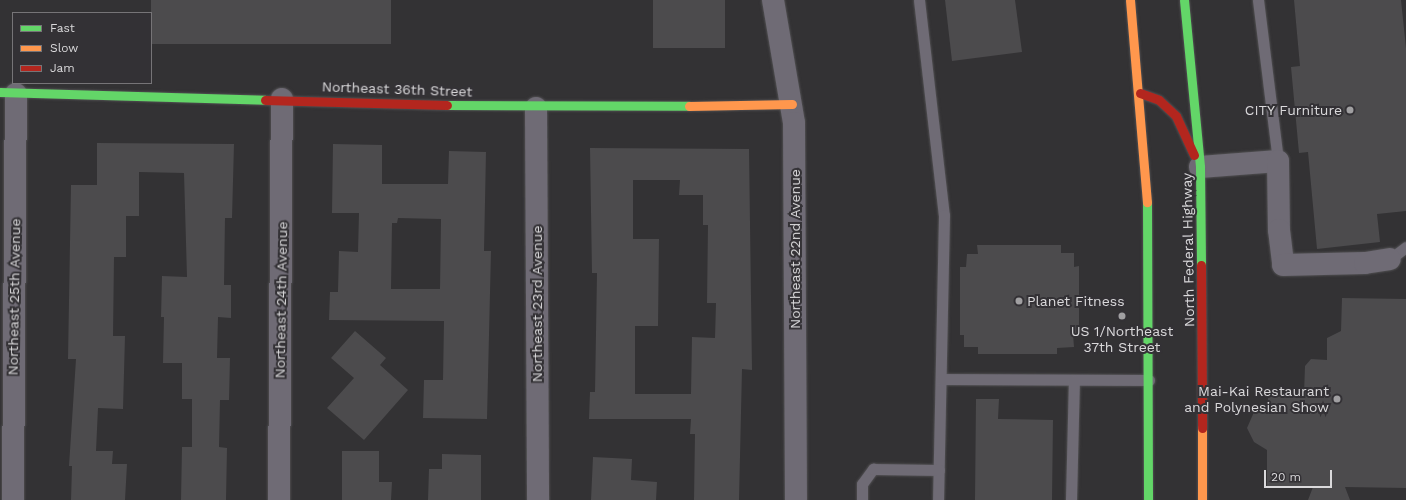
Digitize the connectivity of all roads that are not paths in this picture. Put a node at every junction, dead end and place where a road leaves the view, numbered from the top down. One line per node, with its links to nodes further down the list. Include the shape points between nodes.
1 (773, 0): 9 (street, Northeast 22nd Avenue)
2 (919, 0): 14 (lane, via 944,215)
3 (1130, 0): 7 (main road)
4 (1184, 0): 12 (main road, North Federal Highway)
5 (1258, 0): 11 (lane)
6 (8, 93): 8 (main road, Northeast 36th Street); 18 (street, Northeast 25th Avenue)
7 (1140, 93): 12 (main road, via 1159,100 1176,116); 16 (main road, via 1147,192)
8 (282, 99): 10 (main road, Northeast 36th Street); 19 (street, Northeast 24th Avenue)
9 (792, 104): 10 (main road, Northeast 36th Street); 21 (street, Northeast 22nd Avenue)
10 (536, 108): 20 (street, Northeast 23rd Avenue)
11 (1278, 161): 12 (street); 13 (street, via 1279,230 1283,265 1365,263)
12 (1200, 167): 26 (main road, North Federal Highway)
13 (1398, 253)
14 (941, 379): 15 (lane); 17 (lane)
15 (1074, 380): 16 (lane); 24 (lane)
16 (1149, 380): 25 (main road)
17 (939, 470): 22 (lane, via 874,469 862,484); 23 (lane)
18 (13, 500)
19 (279, 500)
20 (538, 500)
21 (796, 500)
22 (862, 500)
23 (938, 500)
24 (1070, 500)
25 (1148, 500)
26 (1202, 500)

